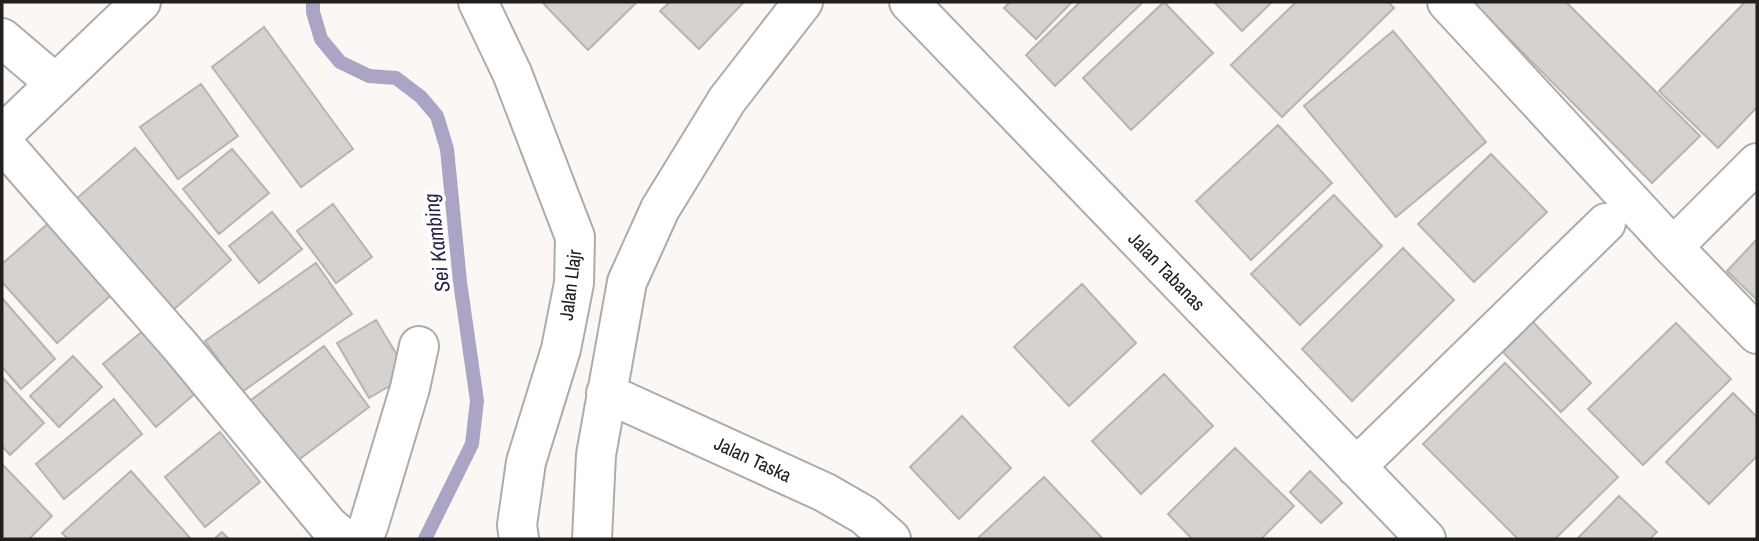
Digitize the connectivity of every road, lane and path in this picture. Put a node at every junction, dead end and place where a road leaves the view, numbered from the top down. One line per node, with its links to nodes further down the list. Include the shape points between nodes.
1 (141, 2): 7 (street)
2 (478, 2): 19 (street, Jalan Llajr, via 512,73 575,236 574,283 561,349 526,462)
3 (803, 2): 15 (street, via 727,100 660,209 627,282)
4 (909, 2): 16 (street, Jalan Tabanas)
5 (1447, 2): 12 (street)
6 (2, 38): 7 (street)
7 (55, 83): 8 (street)
8 (2, 135)
9 (2, 142): 17 (street, via 328,524)
10 (1757, 163): 12 (street)
11 (1606, 223): 16 (street)
12 (1673, 247): 13 (street)
13 (1757, 334)
14 (419, 346): 18 (street, via 369,524)
15 (606, 394): 20 (street, via 596,454); 21 (street, Jalan Taska, via 824,492 864,515)
16 (1356, 467): 22 (street, Jalan Tabanas)
17 (349, 539)
18 (359, 539)
19 (519, 539)
20 (592, 539)
21 (891, 539)
22 (1426, 539)

